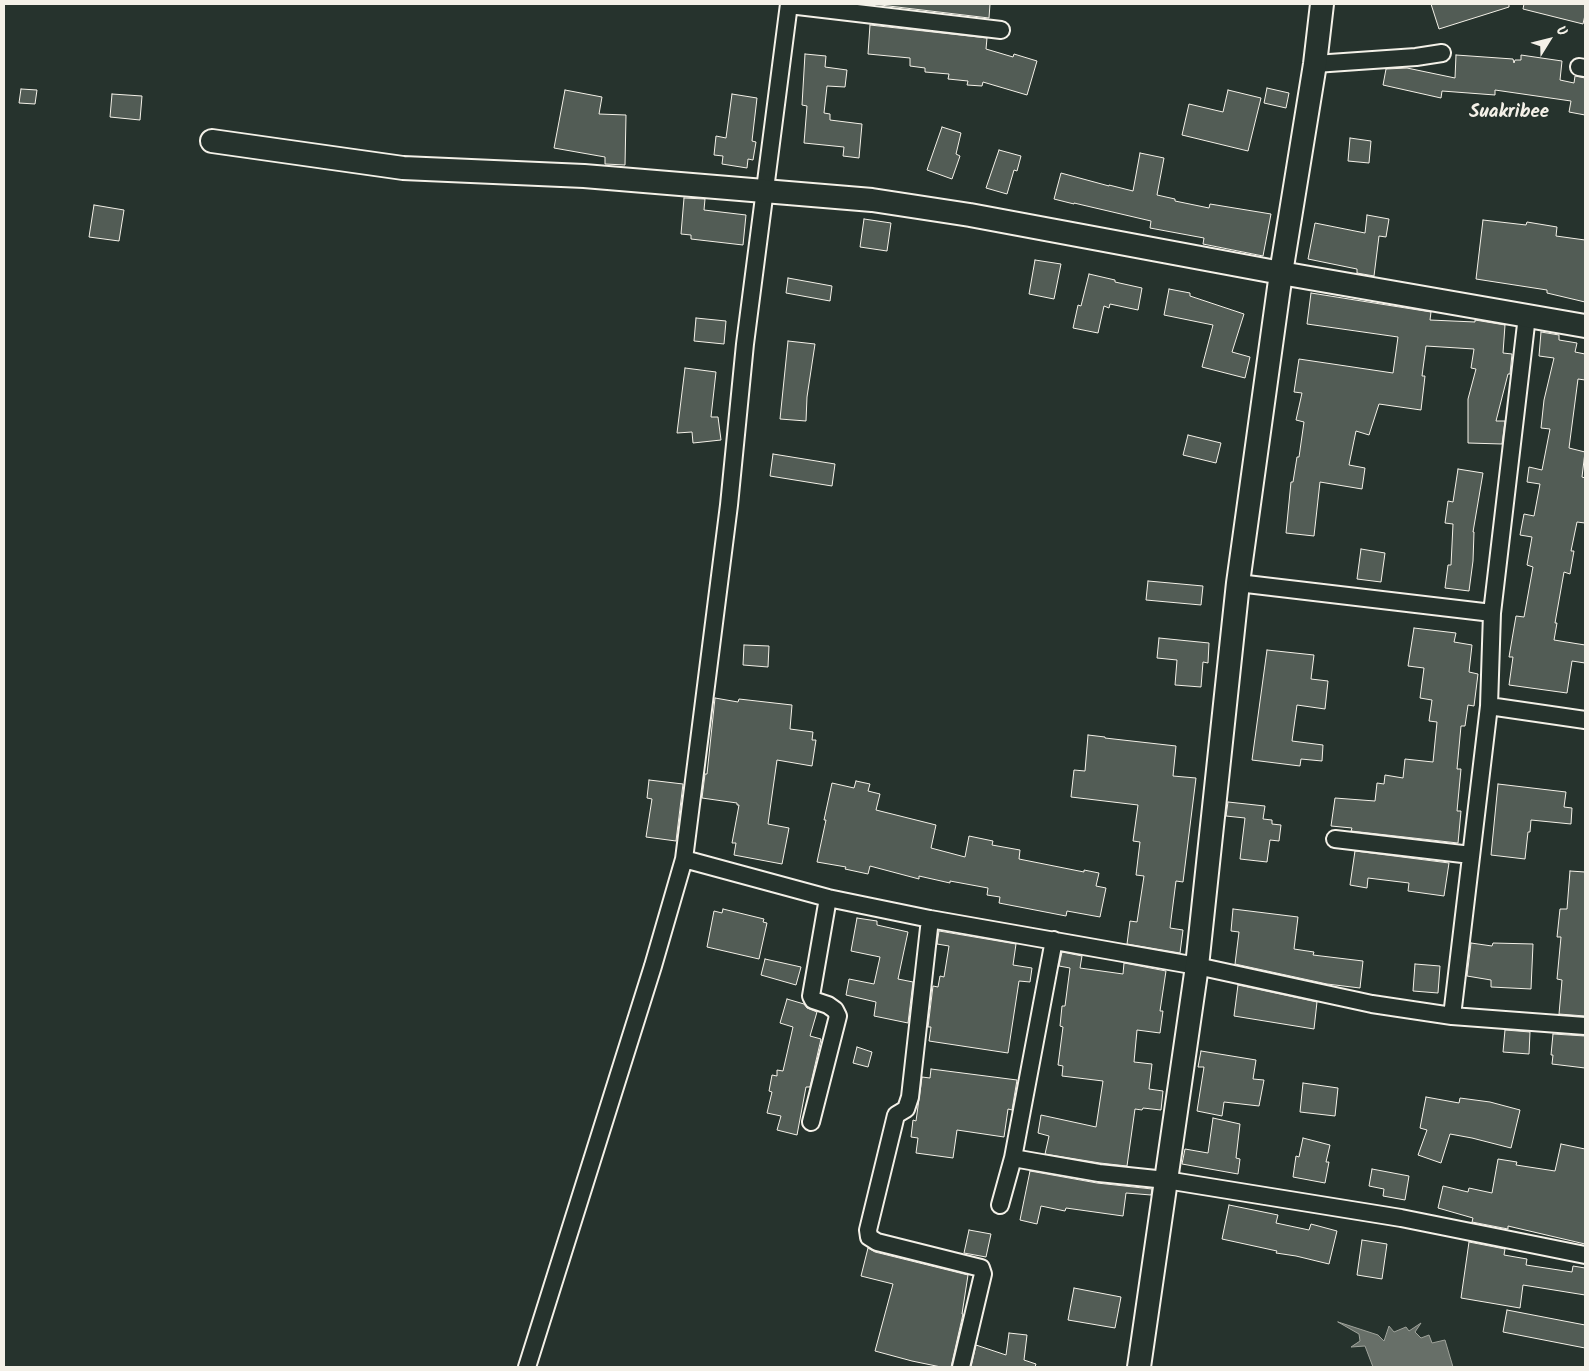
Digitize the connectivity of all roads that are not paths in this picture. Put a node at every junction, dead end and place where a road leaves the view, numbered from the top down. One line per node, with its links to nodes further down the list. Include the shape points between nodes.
1 (789, 4): 3 (street); 7 (street)
2 (1322, 4): 5 (street)
3 (1001, 30)
4 (1442, 53): 5 (street)
5 (1315, 64): 8 (street)
6 (212, 141): 7 (street, via 403,168 584,176)
7 (764, 191): 8 (street, via 872,200 970,215); 17 (street, via 729,505)
8 (1281, 273): 9 (street); 11 (street)
9 (1527, 316): 10 (street); 12 (street)
10 (1585, 326)
11 (1238, 583): 12 (street); 21 (street)
12 (1492, 613): 13 (street)
13 (1489, 706): 14 (street); 16 (street)
14 (1585, 720)
15 (1335, 839): 16 (street)
16 (1471, 855): 22 (street)
17 (684, 859): 18 (street); 29 (street)
18 (828, 898): 19 (street); 24 (street, via 811,996 835,1010 838,1016)
19 (930, 919): 20 (street); 30 (street, via 910,1097 906,1109 896,1115 868,1230 876,1242 981,1268)
20 (1054, 940): 21 (street); 25 (street)
21 (1197, 966): 22 (street, via 1372,1004); 26 (street)
22 (1452, 1016): 23 (street)
23 (1585, 1026)
24 (812, 1122)
25 (1013, 1158): 26 (street, via 1099,1173); 27 (street)
26 (1166, 1180): 28 (street, via 1401,1218); 31 (street)
27 (1000, 1204)
28 (1585, 1255)
29 (527, 1367)
30 (962, 1367)
31 (1138, 1367)

